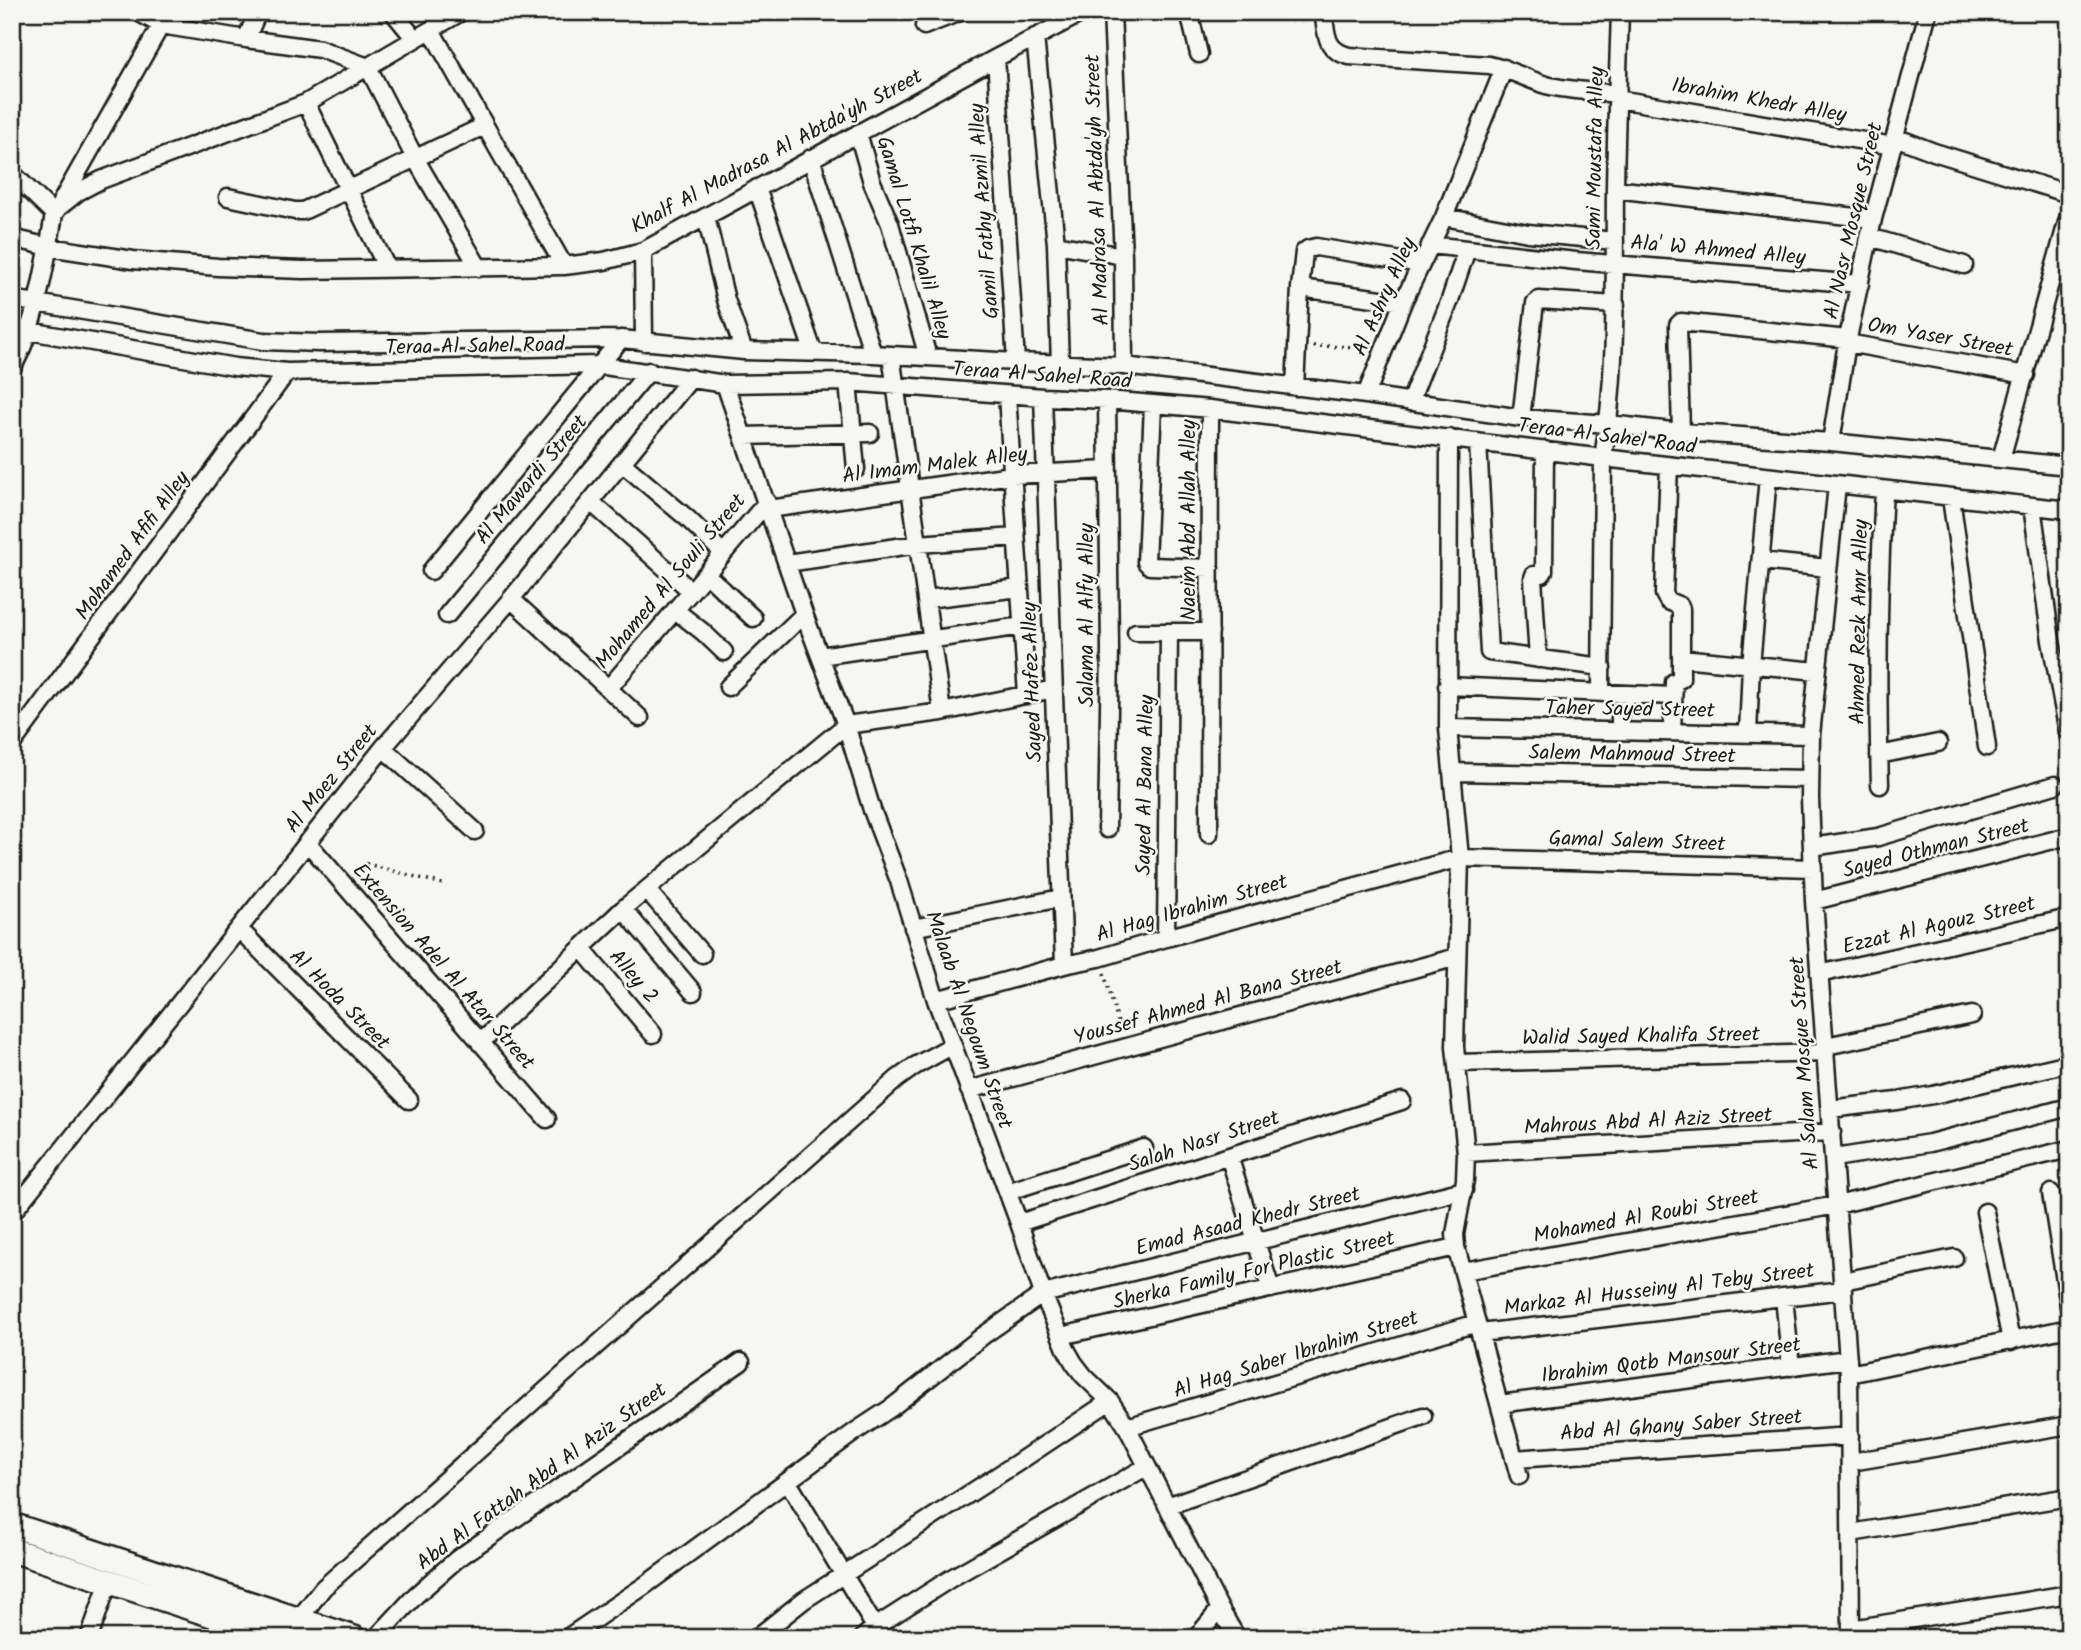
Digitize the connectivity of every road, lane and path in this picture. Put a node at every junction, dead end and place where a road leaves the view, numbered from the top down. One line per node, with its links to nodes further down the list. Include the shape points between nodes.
1 (138, 12): 12 (street)
2 (258, 12): 16 (street)
3 (393, 12): 17 (street)
4 (960, 12): 13 (street)
5 (1084, 12): 15 (street, Khalf Al Madrasa Al Abtda'yh Street)
6 (1112, 12): 48 (street, Al Madrasa Al Abtda'yh Street)
7 (1189, 12): 18 (street)
8 (1323, 12): 21 (street, Ibrahim Khedr Alley, via 1328,42 1349,56)
9 (1620, 12): 22 (street, Sami Moustafa Alley)
10 (1928, 12): 26 (street, Al Nasr Mosque Street)
11 (457, 13): 14 (street)
12 (166, 18): 16 (street); 35 (street)
13 (925, 26)
14 (431, 30): 17 (street); 24 (street)
15 (1035, 37): 19 (street, Khalf Al Madrasa Al Abtda'yh Street); 43 (street)
16 (246, 39): 20 (street, via 320,48)
17 (415, 39): 20 (street)
18 (1199, 54)
19 (996, 58): 25 (street, Khalf Al Madrasa Al Abtda'yh Street); 72 (street, Gamil Fathy Azmil Alley)
20 (368, 67): 23 (street); 27 (street)
21 (1504, 68): 22 (street, Ibrahim Khedr Alley, via 1543,84); 38 (street, Al Ashry Alley)
22 (1618, 96): 26 (street, Ibrahim Khedr Alley); 31 (street, Sami Moustafa Alley)
23 (306, 103): 32 (street); 35 (street, via 101,180)
24 (484, 126): 27 (street); 52 (street)
25 (858, 132): 28 (street, Khalf Al Madrasa Al Abtda'yh Street); 71 (street, Gamal Lotfi Khalil Alley)
26 (1894, 141): 33 (street, Ibrahim Khedr Alley); 39 (street, Al Nasr Mosque Street)
27 (415, 158): 32 (street); 54 (street)
28 (811, 158): 30 (street, Khalf Al Madrasa Al Abtda'yh Street); 69 (street)
29 (12, 173): 35 (street)
30 (757, 188): 37 (street, Khalf Al Madrasa Al Abtda'yh Street); 68 (street)
31 (1615, 188): 39 (street); 42 (street, Sami Moustafa Alley)
32 (349, 190): 34 (street, via 303,211); 53 (street)
33 (2069, 194)
34 (228, 197)
35 (56, 211): 45 (street)
36 (2069, 215): 79 (street)
37 (706, 217): 47 (street, Khalf Al Madrasa Al Abtda'yh Street); 67 (street)
38 (1444, 217): 42 (street, via 1528,233); 44 (street, Al Ashry Alley)
39 (1873, 219): 40 (street, Al Nasr Mosque Street)
40 (1870, 237): 51 (street); 55 (street, Al Nasr Mosque Street)
41 (12, 238): 45 (street, Khalf Al Madrasa Al Abtda'yh Street)
42 (1615, 241): 50 (street, Sami Moustafa Alley)
43 (1056, 244): 48 (street); 73 (street)
44 (1430, 245): 46 (street, Ala' W Ahmed Alley); 49 (street, Al Ashry Alley)
45 (49, 247): 53 (street, Khalf Al Madrasa Al Abtda'yh Street, via 218,267); 58 (street)
46 (1467, 249): 50 (street, Ala' W Ahmed Alley); 89 (street)
47 (643, 251): 52 (street, Khalf Al Madrasa Al Abtda'yh Street); 64 (street)
48 (1123, 256): 75 (street, Al Madrasa Al Abtda'yh Street)
49 (1421, 264): 56 (street, via 1308,248 1302,256); 59 (street, Al Ashry Alley)
50 (1616, 264): 55 (street, Ala' W Ahmed Alley); 60 (street, Sami Moustafa Alley)
51 (1964, 265)
52 (564, 266): 54 (street, Khalf Al Madrasa Al Abtda'yh Street)
53 (387, 268): 54 (street, Khalf Al Madrasa Al Abtda'yh Street)
54 (479, 268)
55 (1860, 284): 63 (street, Al Nasr Mosque Street)
56 (1300, 288): 59 (street); 65 (street)
57 (12, 299): 58 (street, Teraa Al Sahel Road)
58 (36, 302): 61 (street); 62 (street, Teraa Al Sahel Road, via 276,342)
59 (1404, 302): 66 (street, Al Ashry Alley)
60 (1616, 305): 92 (street, via 1535,303); 93 (street, Sami Moustafa Alley)
61 (20, 329): 76 (street, via 21,351); 78 (street, Teraa Al Sahel Road)
62 (621, 339): 64 (street, Teraa Al Sahel Road); 74 (street)
63 (1847, 341): 79 (street, Om Yaser Street); 94 (street, Om Yaser Street, via 1679,323); 99 (street, Al Nasr Mosque Street)
64 (644, 342): 67 (street, Teraa Al Sahel Road)
65 (1297, 346): 66 (path); 84 (street)
66 (1384, 347): 86 (street, Al Ashry Alley)
67 (744, 351): 68 (street, Teraa Al Sahel Road)
68 (813, 351): 69 (street, Teraa Al Sahel Road)
69 (873, 354): 70 (street, Teraa Al Sahel Road)
70 (891, 355): 71 (street, Teraa Al Sahel Road); 83 (street)
71 (928, 356): 72 (street, Teraa Al Sahel Road)
72 (1016, 362): 73 (street, Teraa Al Sahel Road)
73 (1060, 364): 75 (street, Teraa Al Sahel Road)
74 (598, 365): 77 (street, Teraa Al Sahel Road); 78 (street, Teraa Al Sahel Road); 126 (street)
75 (1124, 366): 84 (street, Teraa Al Sahel Road)
76 (12, 368)
77 (649, 371): 80 (street, Teraa Al Sahel Road); 134 (street, Al Mawardi Street)
78 (287, 372): 166 (street, Mohamed Afifi Alley)
79 (2026, 374): 102 (street)
80 (691, 378): 82 (street, Teraa Al Sahel Road); 103 (street, Al Moez Street)
81 (848, 382): 82 (street, Teraa Al Sahel Road); 83 (street, Teraa Al Sahel Road); 95 (street)
82 (725, 384): 96 (street, Malaab Al Negoum Street)
83 (895, 386): 85 (street, Teraa Al Sahel Road); 112 (street)
84 (1295, 387): 86 (street, Teraa Al Sahel Road)
85 (1007, 395): 87 (street, Teraa Al Sahel Road); 109 (street)
86 (1366, 395): 89 (street, Teraa Al Sahel Road)
87 (1043, 397): 88 (street, Teraa Al Sahel Road); 108 (street, Sayed Hafez Alley)
88 (1107, 400): 90 (street, Teraa Al Sahel Road); 107 (street, Salama Al Alfy Alley)
89 (1410, 402): 92 (street, Teraa Al Sahel Road)
90 (1153, 405): 91 (street, Teraa Al Sahel Road); 124 (street, via 1146,562 1150,566)
91 (1210, 409): 97 (street, Teraa Al Sahel Road); 124 (street, Naeim Abd Allah Alley)
92 (1521, 418): 93 (street, Teraa Al Sahel Road)
93 (1609, 424): 94 (street, Teraa Al Sahel Road); 101 (street, Sami Moustafa Alley)
94 (1681, 432): 99 (street, Teraa Al Sahel Road)
95 (861, 433): 96 (street); 106 (street)
96 (743, 436): 116 (street, Malaab Al Negoum Street)
97 (1449, 438): 98 (street, Teraa Al Sahel Road); 149 (street)
98 (1478, 442): 100 (street, Teraa Al Sahel Road); 144 (street, via 1489,652)
99 (1831, 442): 102 (street, Teraa Al Sahel Road)
100 (1545, 450): 101 (street, Teraa Al Sahel Road); 144 (street, via 1544,571 1533,578)
101 (1603, 458): 104 (street, Teraa Al Sahel Road); 146 (street, Sami Moustafa Alley)
102 (2001, 459): 105 (street, Teraa Al Sahel Road)
103 (622, 463): 115 (street, Al Moez Street); 121 (street)
104 (1669, 466): 110 (street, Teraa Al Sahel Road); 143 (street, via 1664,594 1681,609)
105 (2069, 466)
106 (856, 469)
107 (1107, 470): 108 (street, Al Imam Malek Alley); 174 (street, Salama Al Alfy Alley)
108 (1046, 473): 109 (street, Al Imam Malek Alley); 151 (street, Sayed Hafez Alley)
109 (1012, 475): 112 (street, Al Imam Malek Alley); 119 (street)
110 (1768, 477): 111 (street, Teraa Al Sahel Road); 122 (street)
111 (1836, 485): 113 (street, Teraa Al Sahel Road); 125 (street, Al Salam Mosque Street)
112 (910, 489): 116 (street, Al Imam Malek Alley); 120 (street)
113 (1884, 491): 114 (street, Teraa Al Sahel Road); 169 (street, Ahmed Rezk Amr Alley, via 1878,577)
114 (1951, 498): 117 (street, Teraa Al Sahel Road); 167 (street)
115 (591, 502): 129 (street); 130 (street, Al Moez Street)
116 (768, 505): 121 (street, Mohamed Al Souli Street); 123 (street, Malaab Al Negoum Street)
117 (2032, 506): 118 (street, Teraa Al Sahel Road); 164 (street)
118 (2069, 510)
119 (1016, 537): 120 (street); 128 (street)
120 (918, 544): 123 (street); 131 (street)
121 (723, 553): 127 (street, Mohamed Al Souli Street)
122 (1761, 561): 125 (street); 145 (street)
123 (787, 563): 133 (street, Malaab Al Negoum Street)
124 (1210, 568): 139 (street, Naeim Abd Allah Alley)
125 (1828, 568): 147 (street, Al Salam Mosque Street)
126 (431, 571)
127 (706, 574): 129 (street, Mohamed Al Souli Street); 135 (street)
128 (1020, 588): 131 (street); 136 (street)
129 (691, 591): 132 (street, Mohamed Al Souli Street)
130 (511, 599): 150 (street); 168 (street, Al Moez Street)
131 (926, 599): 140 (street)
132 (675, 610): 141 (street); 150 (street, Mohamed Al Souli Street)
133 (804, 614): 142 (street, Malaab Al Negoum Street); 148 (street)
134 (447, 615)
135 (753, 618)
136 (1022, 626): 140 (street); 154 (street)
137 (1136, 632): 138 (street)
138 (1169, 632): 139 (street); 191 (street, Sayed Al Bana Alley)
139 (1210, 632): 176 (street, Naeim Abd Allah Alley)
140 (932, 640): 142 (street); 156 (street)
141 (724, 652)
142 (820, 656): 158 (street, Malaab Al Negoum Street)
143 (1681, 658): 145 (street); 155 (street, via 1681,680 1674,681)
144 (1538, 659): 146 (street)
145 (1751, 665): 147 (street); 162 (street)
146 (1602, 667): 152 (street, Sami Moustafa Alley)
147 (1817, 671): 163 (street, Al Salam Mosque Street)
148 (728, 687)
149 (1447, 687): 152 (street); 159 (street)
150 (608, 689): 157 (street)
151 (1054, 689): 154 (street); 185 (street, Sayed Hafez Alley)
152 (1601, 693): 153 (street)
153 (1620, 694): 155 (street); 160 (street)
154 (1027, 695): 156 (street)
155 (1673, 696): 161 (street)
156 (942, 712): 158 (street)
157 (640, 718)
158 (846, 725): 184 (street); 189 (street, Malaab Al Negoum Street)
159 (1448, 728): 160 (street, Taher Sayed Street); 170 (street)
160 (1620, 731): 161 (street, Taher Sayed Street)
161 (1672, 732): 162 (street, Taher Sayed Street)
162 (1748, 734): 163 (street, Taher Sayed Street)
163 (1811, 735): 171 (street, Al Salam Mosque Street)
164 (2069, 738)
165 (1938, 743): 169 (street, Ahmed Rezk Amr Alley)
166 (12, 744)
167 (1987, 747)
168 (383, 748): 175 (street); 178 (street, Al Moez Street)
169 (1879, 755): 172 (street, Ahmed Rezk Amr Alley)
170 (1452, 772): 171 (street, Salem Mahmoud Street); 180 (street)
171 (1810, 779): 179 (street, Al Salam Mosque Street)
172 (1880, 785)
173 (2055, 785): 179 (street, via 1878,837)
174 (1107, 829)
175 (475, 831)
176 (1209, 834)
177 (2069, 836): 186 (street, Sayed Othman Street)
178 (307, 842): 182 (street, Extension Adel Al Atar Street); 190 (street, Al Moez Street)
179 (1812, 847): 181 (street, Al Salam Mosque Street)
180 (1460, 858): 181 (street, Gamal Salem Street); 191 (street, Al Hag Ibrahim Street); 194 (street)
181 (1813, 867): 186 (street, Al Salam Mosque Street)
182 (342, 883): 183 (path, via 367,864); 202 (street, Extension Adel Al Atar Street)
183 (443, 884)
184 (647, 890): 187 (street); 193 (street)
185 (1062, 898): 189 (street); 196 (street, Sayed Hafez Alley)
186 (1814, 901): 197 (street, Al Salam Mosque Street)
187 (624, 909): 192 (street); 198 (street)
188 (2069, 918): 197 (street, Ezzat Al Agouz Street)
189 (913, 928): 199 (street, Malaab Al Negoum Street)
190 (239, 929): 209 (street, Al Hoda Street); 225 (street, Al Moez Street)
191 (1166, 938): 195 (street, Al Hag Ibrahim Street)
192 (581, 948): 201 (street, Alley 2); 202 (street)
193 (702, 954)
194 (1457, 957): 204 (street, Youssef Ahmed Al Bana Street); 206 (street)
195 (1099, 958): 196 (street, Al Hag Ibrahim Street); 204 (path)
196 (1064, 965): 199 (street, Al Hag Ibrahim Street)
197 (1819, 974): 205 (street, Al Salam Mosque Street)
198 (694, 992)
199 (936, 1000): 203 (street, Malaab Al Negoum Street)
200 (1972, 1015): 205 (street, Walid Sayed Khalifa Street)
201 (653, 1034)
202 (480, 1042): 213 (street, Extension Adel Al Atar Street)
203 (953, 1045): 208 (street, Malaab Al Negoum Street); 263 (street, via 915,1066 866,1107 323,1588)
204 (1126, 1048): 208 (street, Youssef Ahmed Al Bana Street)
205 (1826, 1050): 206 (street, Walid Sayed Khalifa Street); 212 (street, Al Salam Mosque Street)
206 (1457, 1063): 217 (street)
207 (2069, 1063): 212 (street, via 1933,1095)
208 (969, 1090): 221 (street, Malaab Al Negoum Street)
209 (409, 1100)
210 (1402, 1101): 218 (street, Salah Nasr Street)
211 (2069, 1107): 219 (street, via 1930,1143)
212 (1830, 1109): 214 (street, Al Salam Mosque Street)
213 (547, 1119)
214 (1832, 1132): 217 (street, Mahrous Abd Al Aziz Street); 219 (street, Al Salam Mosque Street)
215 (1144, 1148): 221 (street)
216 (2069, 1149): 223 (street, Mohamed Al Roubi Street)
217 (1466, 1153): 220 (street)
218 (1229, 1156): 226 (street, Salah Nasr Street); 227 (street)
219 (1834, 1158): 223 (street, Al Salam Mosque Street)
220 (1464, 1190): 227 (street, Emad Asaad Khedr Street); 228 (street)
221 (1007, 1192): 226 (street, Malaab Al Negoum Street)
222 (2051, 1193): 235 (street)
223 (1837, 1205): 230 (street, Mohamed Al Roubi Street); 231 (street, Al Salam Mosque Street)
224 (1985, 1212): 239 (street)
225 (12, 1213)
226 (1018, 1223): 233 (street, Malaab Al Negoum Street)
227 (1256, 1241): 232 (street); 233 (street, Emad Asaad Khedr Street)
228 (1456, 1247): 230 (street); 232 (street, Sherka Family For Plastic Street)
229 (1954, 1258): 231 (street, Markaz Al Husseiny Al Teby Street)
230 (1463, 1271): 236 (street)
231 (1843, 1285): 234 (street, Markaz Al Husseiny Al Teby Street); 242 (street, Al Salam Mosque Street)
232 (1271, 1289): 238 (street, Sherka Family For Plastic Street)
233 (1043, 1294): 238 (street, Malaab Al Negoum Street); 253 (street)
234 (1784, 1297): 236 (street, Markaz Al Husseiny Al Teby Street); 241 (street)
235 (2069, 1306)
236 (1478, 1328): 244 (street); 247 (street, Al Hag Saber Ibrahim Street)
237 (2069, 1328): 239 (street, Ibrahim Qotb Mansour Street)
238 (1061, 1336): 243 (street, Malaab Al Negoum Street, via 1074,1363)
239 (2011, 1341): 242 (street, Ibrahim Qotb Mansour Street)
240 (741, 1362): 270 (street, Abd Al Fattah Abd Al Aziz Street, via 457,1559)
241 (1791, 1367): 242 (street, Ibrahim Qotb Mansour Street); 244 (street, Ibrahim Qotb Mansour Street)
242 (1849, 1367): 248 (street, Al Salam Mosque Street)
243 (1110, 1401): 247 (street, Malaab Al Negoum Street); 259 (street)
244 (1499, 1404): 249 (street)
245 (1423, 1416): 255 (street)
246 (2069, 1424): 250 (street)
247 (1127, 1427): 251 (street, Malaab Al Negoum Street)
248 (1850, 1436): 249 (street, Abd Al Ghany Saber Street); 250 (street, Al Salam Mosque Street)
249 (1514, 1459): 252 (street)
250 (1851, 1462): 257 (street, Al Salam Mosque Street)
251 (1146, 1467): 255 (street, Malaab Al Negoum Street); 264 (street, via 953,1577)
252 (1519, 1476)
253 (788, 1482): 259 (street); 271 (street)
254 (2069, 1497): 257 (street)
255 (1167, 1506): 262 (street, Malaab Al Negoum Street)
256 (12, 1525): 263 (main road)
257 (1851, 1533): 266 (street, Al Salam Mosque Street)
258 (12, 1550): 260 (main road)
259 (844, 1573): 264 (street); 272 (street)
260 (109, 1581): 267 (street); 268 (main road)
261 (2069, 1594): 266 (street)
262 (1220, 1609): 274 (street); 275 (street, Malaab Al Negoum Street)
263 (298, 1620): 265 (main road)
264 (876, 1627): 273 (street)
265 (320, 1632): 269 (main road)
266 (1851, 1633): 278 (path)
267 (89, 1638)
268 (283, 1638)
269 (354, 1638)
270 (376, 1638)
271 (567, 1638)
272 (756, 1638)
273 (862, 1638)
274 (1196, 1638)
275 (1237, 1638)
276 (1295, 1638): 277 (street)
277 (1317, 1638)
278 (1805, 1638)

